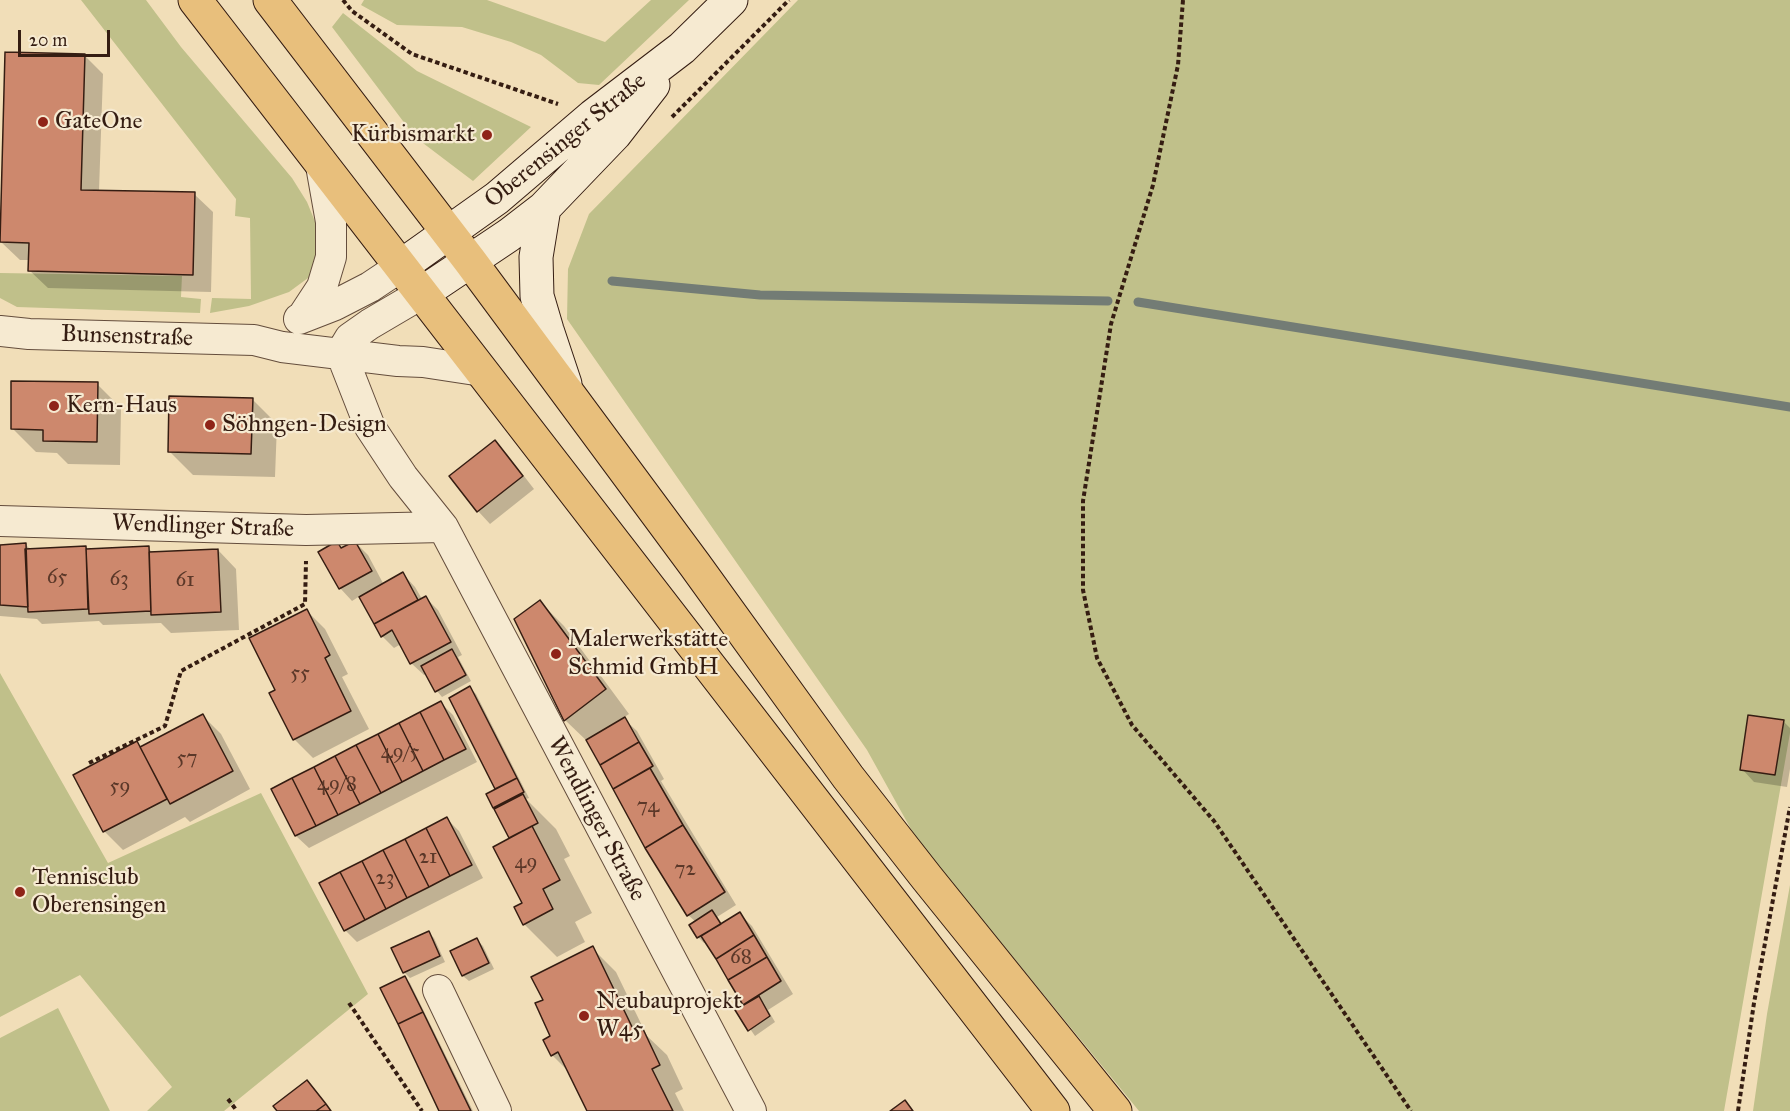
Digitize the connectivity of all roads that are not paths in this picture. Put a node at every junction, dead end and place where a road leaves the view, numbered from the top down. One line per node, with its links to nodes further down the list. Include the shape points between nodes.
1 (195, 0): 5 (main road)
2 (270, 0): 7 (main road)
3 (731, 0): 4 (street, Oberensinger Straße)
4 (682, 48): 6 (street, Oberensinger Straße, via 615,134); 7 (street, Oberensinger Straße)
5 (320, 160): 9 (main road); 11 (street, via 331,222 331,257 322,287)
6 (544, 208): 8 (street, Oberensinger Straße); 16 (street, via 536,257 537,296)
7 (449, 233): 8 (main road); 9 (street, Oberensinger Straße)
8 (470, 261): 10 (street, Oberensinger Straße); 16 (main road)
9 (400, 267): 10 (main road); 11 (street, Bunsenstraße, via 370,287)
10 (421, 294): 14 (street, via 350,338); 15 (main road)
11 (303, 316): 13 (street, Bunsenstraße)
12 (0, 331): 13 (street, Bunsenstraße)
13 (254, 340): 14 (street, Bunsenstraße, via 282,347)
14 (341, 352): 15 (street, Bunsenstraße); 18 (street, Wendlinger Straße, via 370,427)
15 (482, 371): 22 (main road)
16 (569, 396): 23 (main road, via 848,777)
17 (0, 521): 18 (street, Wendlinger Straße, via 306,530)
18 (443, 527): 21 (street, Wendlinger Straße)
19 (438, 990): 20 (street)
20 (496, 1111)
21 (751, 1111)
22 (1053, 1111)
23 (1115, 1111)

